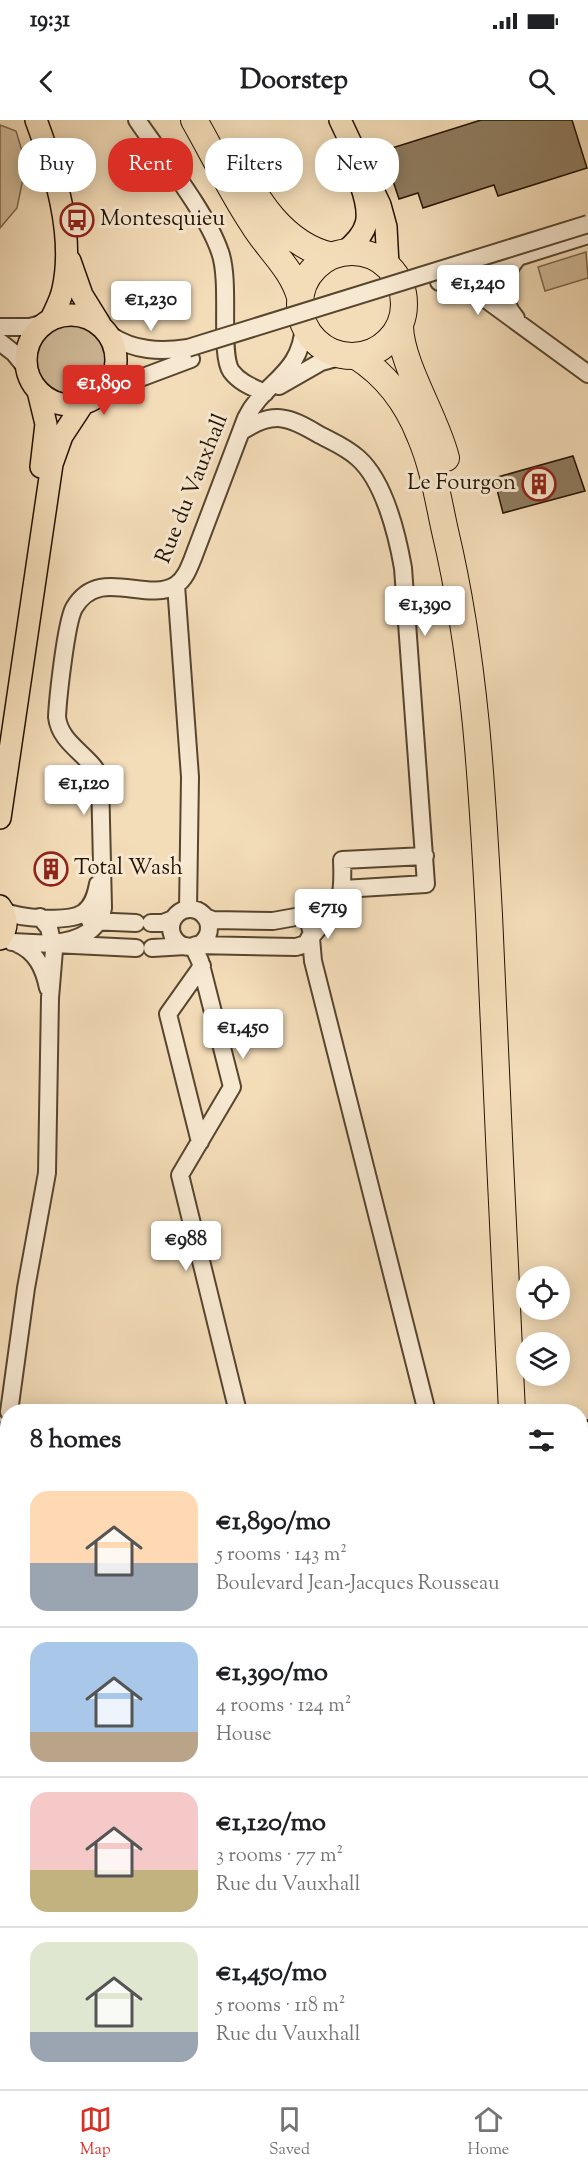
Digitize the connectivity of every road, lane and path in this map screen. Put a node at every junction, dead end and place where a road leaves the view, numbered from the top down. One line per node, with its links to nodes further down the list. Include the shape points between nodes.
1 (36, 120): 9 (main road, via 54,178)
2 (137, 120): 28 (street, via 218,245 226,276 228,366 242,382)
3 (194, 120): 14 (highway, via 239,203 290,274)
4 (213, 120): 10 (highway, via 251,187 276,221 306,248)
5 (330, 120): 10 (main road, via 368,209 362,235)
6 (340, 120): 12 (main road, via 380,205 386,226)
7 (588, 224): 22 (street, bridge)
8 (588, 235): 11 (street)
9 (65, 240): 15 (main road, via 63,291); 20 (main road, via 80,290)
10 (338, 254): 12 (highway, via 367,254); 14 (highway, via 311,272)
11 (518, 257): 13 (street); 17 (street, via 507,272 503,290 508,308)
12 (388, 266): 18 (highway, via 404,294)
13 (439, 282): 17 (street, via 469,287); 22 (street)
14 (300, 297): 16 (highway)
15 (48, 321): 19 (street); 20 (main road, via 72,314 89,318); 24 (main road, via 30,342)
16 (304, 325): 23 (highway, via 320,345); 28 (street, Rue du Vauxhall, via 295,360)
17 (523, 325): 25 (street)
18 (400, 326): 23 (highway, via 380,348); 51 (highway, via 403,347 447,461 489,677 498,771)
19 (0, 327)
20 (105, 330): 22 (street, via 122,343); 27 (main road, via 116,350 116,367)
21 (0, 342): 24 (street)
22 (189, 353): 27 (street)
23 (350, 356): 28 (street, Rue du Vauxhall, via 321,362); 56 (highway, via 379,372 390,385 423,443 454,568 470,660 483,790)
24 (27, 369): 26 (main road)
25 (588, 374)
26 (38, 391): 29 (main road, via 59,404); 32 (main road, via 46,432)
27 (103, 392): 29 (main road)
28 (266, 392): 30 (street, Rue du Vauxhall, via 251,408)
29 (83, 404): 33 (main road, via 62,436 52,464)
30 (242, 430): 31 (street, Rue du Vauxhall, via 190,567); 34 (street, via 274,417 303,425 357,457 386,505 403,568)
31 (176, 585): 35 (street, Rue du Vauxhall, via 163,589 98,589 79,601 72,615 57,722 64,736 100,777); 38 (street, via 190,777)
32 (0, 739)
33 (0, 818)
34 (425, 856): 36 (street, via 426,884); 36 (street, via 342,860)
35 (101, 862): 40 (street, Rue du Vauxhall, via 91,904 80,914); 43 (street, Rue du Vauxhall, via 103,908)
36 (343, 889): 44 (street, via 340,900)
37 (2, 908): 39 (street, Rue du Vauxhall, via 17,916); 45 (main road)
38 (188, 909): 41 (street, via 198,910); 42 (street)
39 (40, 917): 40 (street, Rue du Vauxhall); 46 (street, via 49,928)
40 (60, 917): 43 (street, Rue du Vauxhall)
41 (205, 917): 44 (street, via 273,921 301,916 309,923); 47 (street, via 208,935)
42 (173, 919): 43 (street, Rue du Vauxhall, via 163,923); 47 (street, via 172,935 179,943)
43 (99, 921): 46 (street, via 81,936)
44 (311, 937): 47 (street, via 306,944 296,947); 55 (street, via 315,969)
45 (4, 941): 46 (street); 49 (street, via 25,948 39,961)
46 (53, 943): 47 (street, via 144,948); 49 (street)
47 (192, 946): 48 (street)
48 (202, 966): 50 (street, via 232,1087); 50 (street, via 168,1014)
49 (50, 998): 53 (street, via 47,1179 26,1288)
50 (200, 1142): 54 (street, via 180,1175)
51 (524, 1332)
52 (527, 1386): 57 (highway)
53 (10, 1404)
54 (236, 1404)
55 (425, 1404)
56 (512, 1404)
57 (528, 1404)

